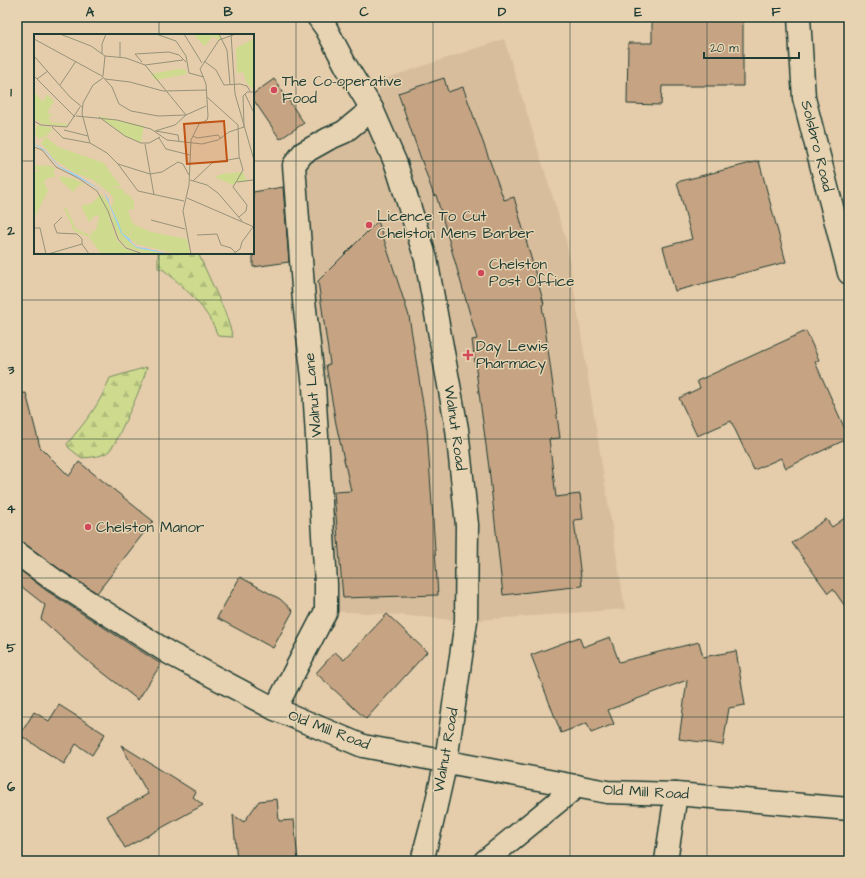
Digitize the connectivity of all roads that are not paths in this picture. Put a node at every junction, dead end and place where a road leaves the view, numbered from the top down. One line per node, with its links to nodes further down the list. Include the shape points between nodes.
1 (318, 17): 3 (street, Walnut Road)
2 (799, 17): 4 (street, Solsbro Road, via 804,98)
3 (372, 109): 6 (street, Walnut Lane, via 344,132 303,153 294,165 304,301 314,387 326,611); 7 (street, Walnut Road, via 396,164 426,259 457,430 467,525 466,622)
4 (849, 273)
5 (17, 553): 6 (street, Old Mill Road, via 54,580 169,653)
6 (275, 709): 7 (street, Old Mill Road, via 363,746)
7 (446, 761): 8 (street, Old Mill Road); 11 (street, Walnut Road)
8 (577, 786): 9 (street, Old Mill Road, via 607,792); 12 (street)
9 (676, 794): 10 (street, Old Mill Road); 13 (street)
10 (849, 809)
11 (422, 861)
12 (485, 861)
13 (666, 861)

